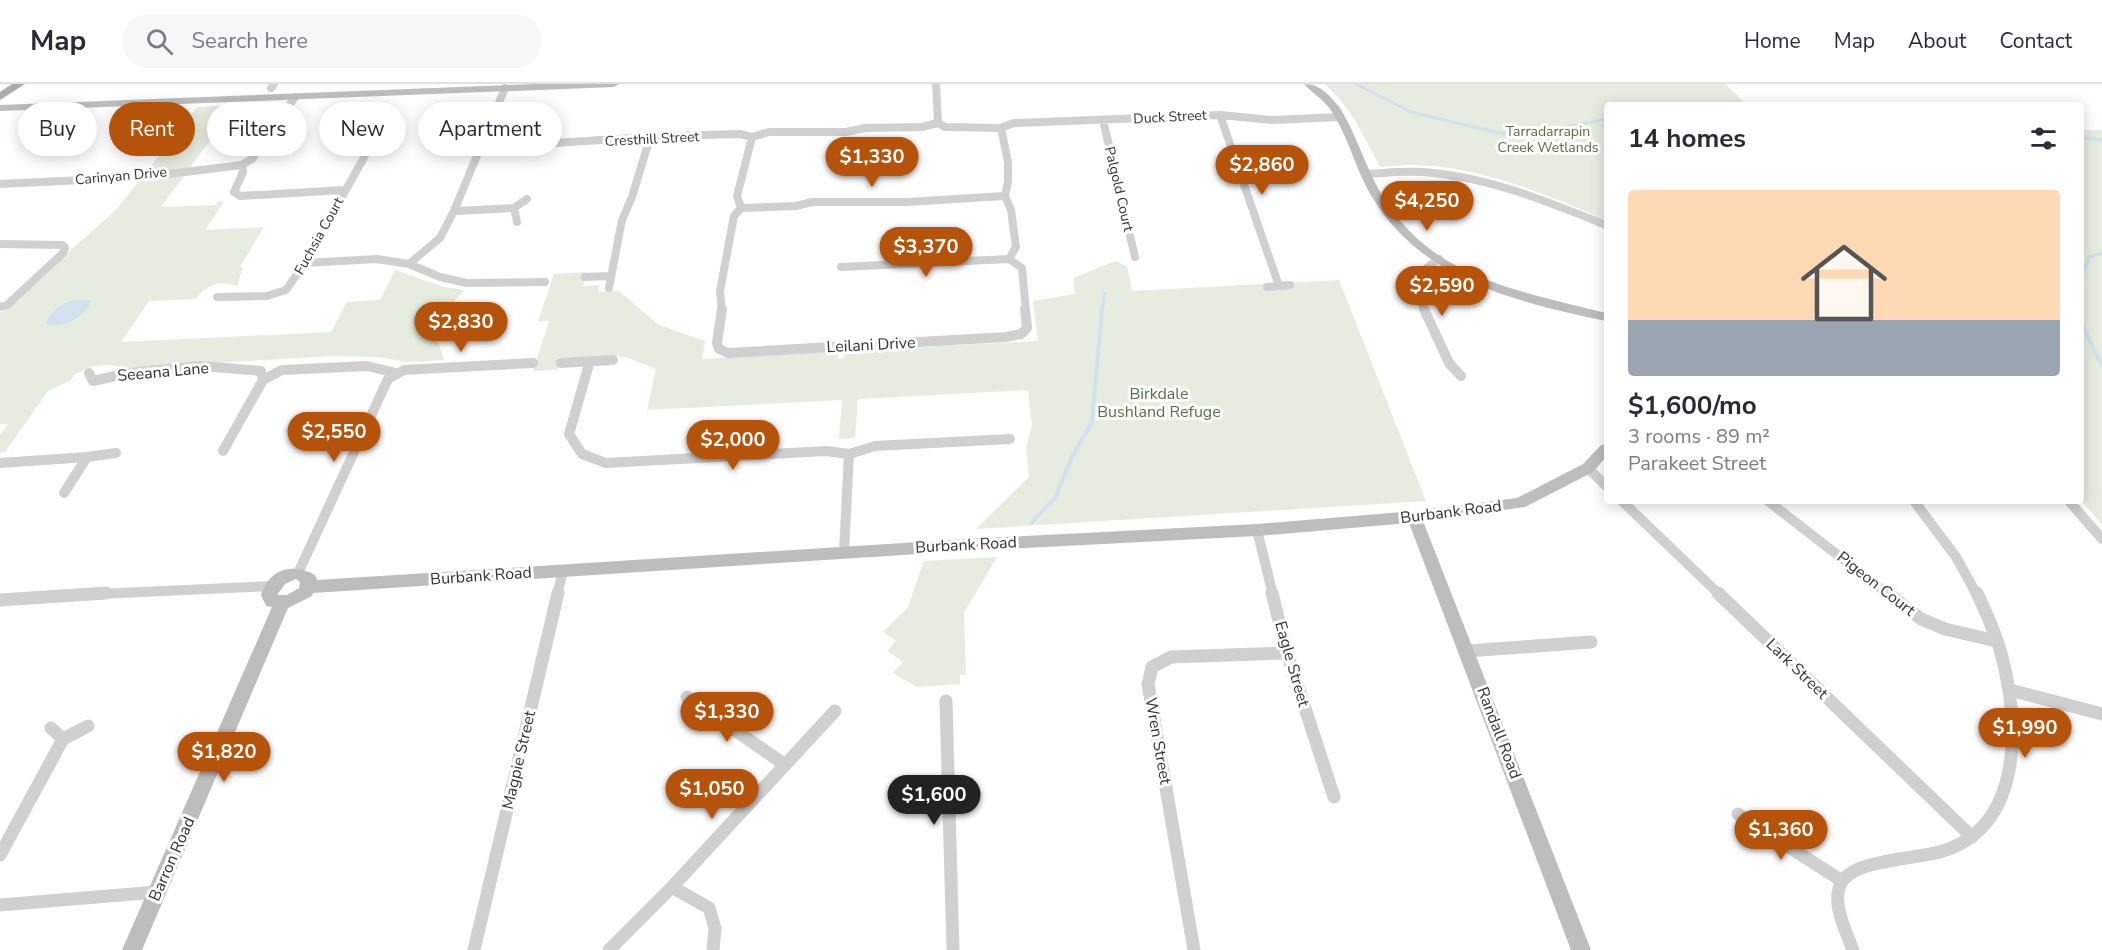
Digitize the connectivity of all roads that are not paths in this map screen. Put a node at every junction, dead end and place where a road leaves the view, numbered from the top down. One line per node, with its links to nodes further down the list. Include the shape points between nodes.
1 (8, 84): 8 (main road)
2 (19, 84): 9 (main road)
3 (607, 84): 4 (street); 7 (street)
4 (614, 84)
5 (936, 84): 16 (street)
6 (1309, 84): 14 (street)
7 (505, 88): 10 (street); 11 (street)
8 (0, 89)
9 (0, 97)
10 (295, 97): 12 (street); 23 (street, via 252,159)
11 (499, 102)
12 (0, 108)
13 (1220, 115): 14 (street, Duck Street, via 1273,120); 15 (street, Duck Street); 46 (street)
14 (1340, 117): 24 (street)
15 (1103, 120): 17 (street, Duck Street, via 1014,123); 35 (street, Palgold Court)
16 (938, 123): 17 (street, Cresthill Street, via 945,127); 18 (street, Cresthill Street, via 846,132 770,132)
17 (1001, 128): 27 (street, via 1007,139 1010,186)
18 (752, 137): 19 (street, Cresthill Street, via 668,136); 30 (street, Leilani Drive, via 736,196)
19 (649, 141): 20 (street, Cresthill Street, via 632,138); 41 (street, via 633,197 625,210)
20 (562, 144)
21 (365, 156): 26 (street, Fuchsia Court)
22 (476, 156): 31 (street)
23 (242, 165): 25 (street, Carinyan Drive, via 144,177); 26 (street, via 234,192 240,196)
24 (1366, 174): 33 (street, via 1450,175 1553,203); 37 (street, via 1394,221)
25 (0, 184)
26 (344, 190): 38 (street, Fuchsia Court)
27 (1005, 196): 30 (street); 36 (street, via 1016,247)
28 (527, 199): 29 (street)
29 (514, 208): 31 (street); 32 (street)
30 (741, 208): 36 (street, Leilani Drive, via 734,216 720,291 722,310 717,343 719,349 728,353 1015,337 1027,328 1026,303 1022,268)
31 (454, 211): 39 (street, via 440,238)
32 (517, 222)
33 (1604, 224)
34 (0, 244): 49 (street, via 65,248 7,305)
35 (1136, 257)
36 (1009, 259): 40 (street)
37 (1439, 259): 50 (street, via 1505,292); 56 (street, via 1422,270 1416,278 1415,290 1449,363)
38 (305, 263): 39 (street, via 377,259); 48 (street, Fuchsia Court, via 281,293)
39 (409, 264): 43 (street, via 467,283)
40 (841, 267)
41 (611, 276): 42 (street); 47 (street)
42 (585, 277)
43 (545, 282)
44 (1290, 285): 46 (street)
45 (1267, 286): 46 (street)
46 (1279, 286)
47 (609, 288)
48 (217, 297)
49 (0, 307)
50 (1604, 317)
51 (613, 360): 52 (street)
52 (590, 361): 54 (street); 63 (street, via 569,434 582,454 591,458 606,463)
53 (533, 363): 55 (street)
54 (561, 363)
55 (396, 373): 57 (street, via 367,366 282,370); 78 (street, via 388,380)
56 (1461, 376)
57 (263, 380): 58 (street, Seeana Lane, via 261,371 201,366 91,377); 60 (street)
58 (86, 390)
59 (1010, 439): 63 (street, via 875,446)
60 (223, 451)
61 (1604, 451): 66 (street, Burbank Road)
62 (116, 453): 64 (street)
63 (849, 454): 76 (street)
64 (87, 457): 65 (street); 68 (street)
65 (0, 463)
66 (1588, 468): 67 (street); 73 (street, Burbank Road, via 1520,503)
67 (1604, 484)
68 (64, 493)
69 (1625, 504): 98 (street, Lark Street)
70 (1772, 504): 83 (street, Pigeon Court, via 1922,619 1945,629)
71 (1916, 504): 83 (street, via 1965,568)
72 (2072, 504): 75 (street)
73 (1413, 517): 74 (street, Burbank Road); 85 (street, Randall Road)
74 (1257, 530): 76 (street, Burbank Road); 86 (street, Eagle Street)
75 (2102, 539)
76 (844, 552): 77 (street, Burbank Road)
77 (563, 571): 80 (street, Burbank Road); 107 (street, Magpie Street)
78 (298, 573): 79 (street); 80 (street, via 309,579)
79 (272, 586): 81 (street); 82 (street, via 268,595)
80 (309, 587): 82 (street, via 295,600)
81 (0, 600)
82 (282, 603): 103 (street, Barron Road)
83 (1996, 641): 87 (street)
84 (1591, 642): 85 (street)
85 (1467, 651): 112 (street, Randall Road)
86 (1287, 653): 96 (street, Eagle Street); 111 (street, Wren Street, via 1172,657 1152,667 1148,684)
87 (2010, 690): 91 (street); 98 (street, via 2011,748 2004,794 1998,811)
88 (687, 697): 95 (street)
89 (946, 701): 110 (street)
90 (835, 711): 95 (street)
91 (2102, 714)
92 (88, 726): 94 (street)
93 (51, 728): 94 (street)
94 (63, 739): 99 (street)
95 (784, 764): 101 (street)
96 (1334, 797)
97 (1738, 814): 100 (street)
98 (1972, 837): 100 (street, via 1932,855 1864,867)
99 (0, 855)
100 (1842, 881): 113 (street, via 1838,901)
101 (672, 887): 108 (street); 109 (street, via 710,908 715,928)
102 (0, 892): 104 (street)
103 (158, 892): 105 (street); 106 (street, Barron Road)
104 (0, 899)
105 (0, 905)
106 (132, 950)
107 (474, 950)
108 (609, 950)
109 (712, 950)
110 (953, 950)
111 (1194, 950)
112 (1581, 950)
113 (1853, 950)

